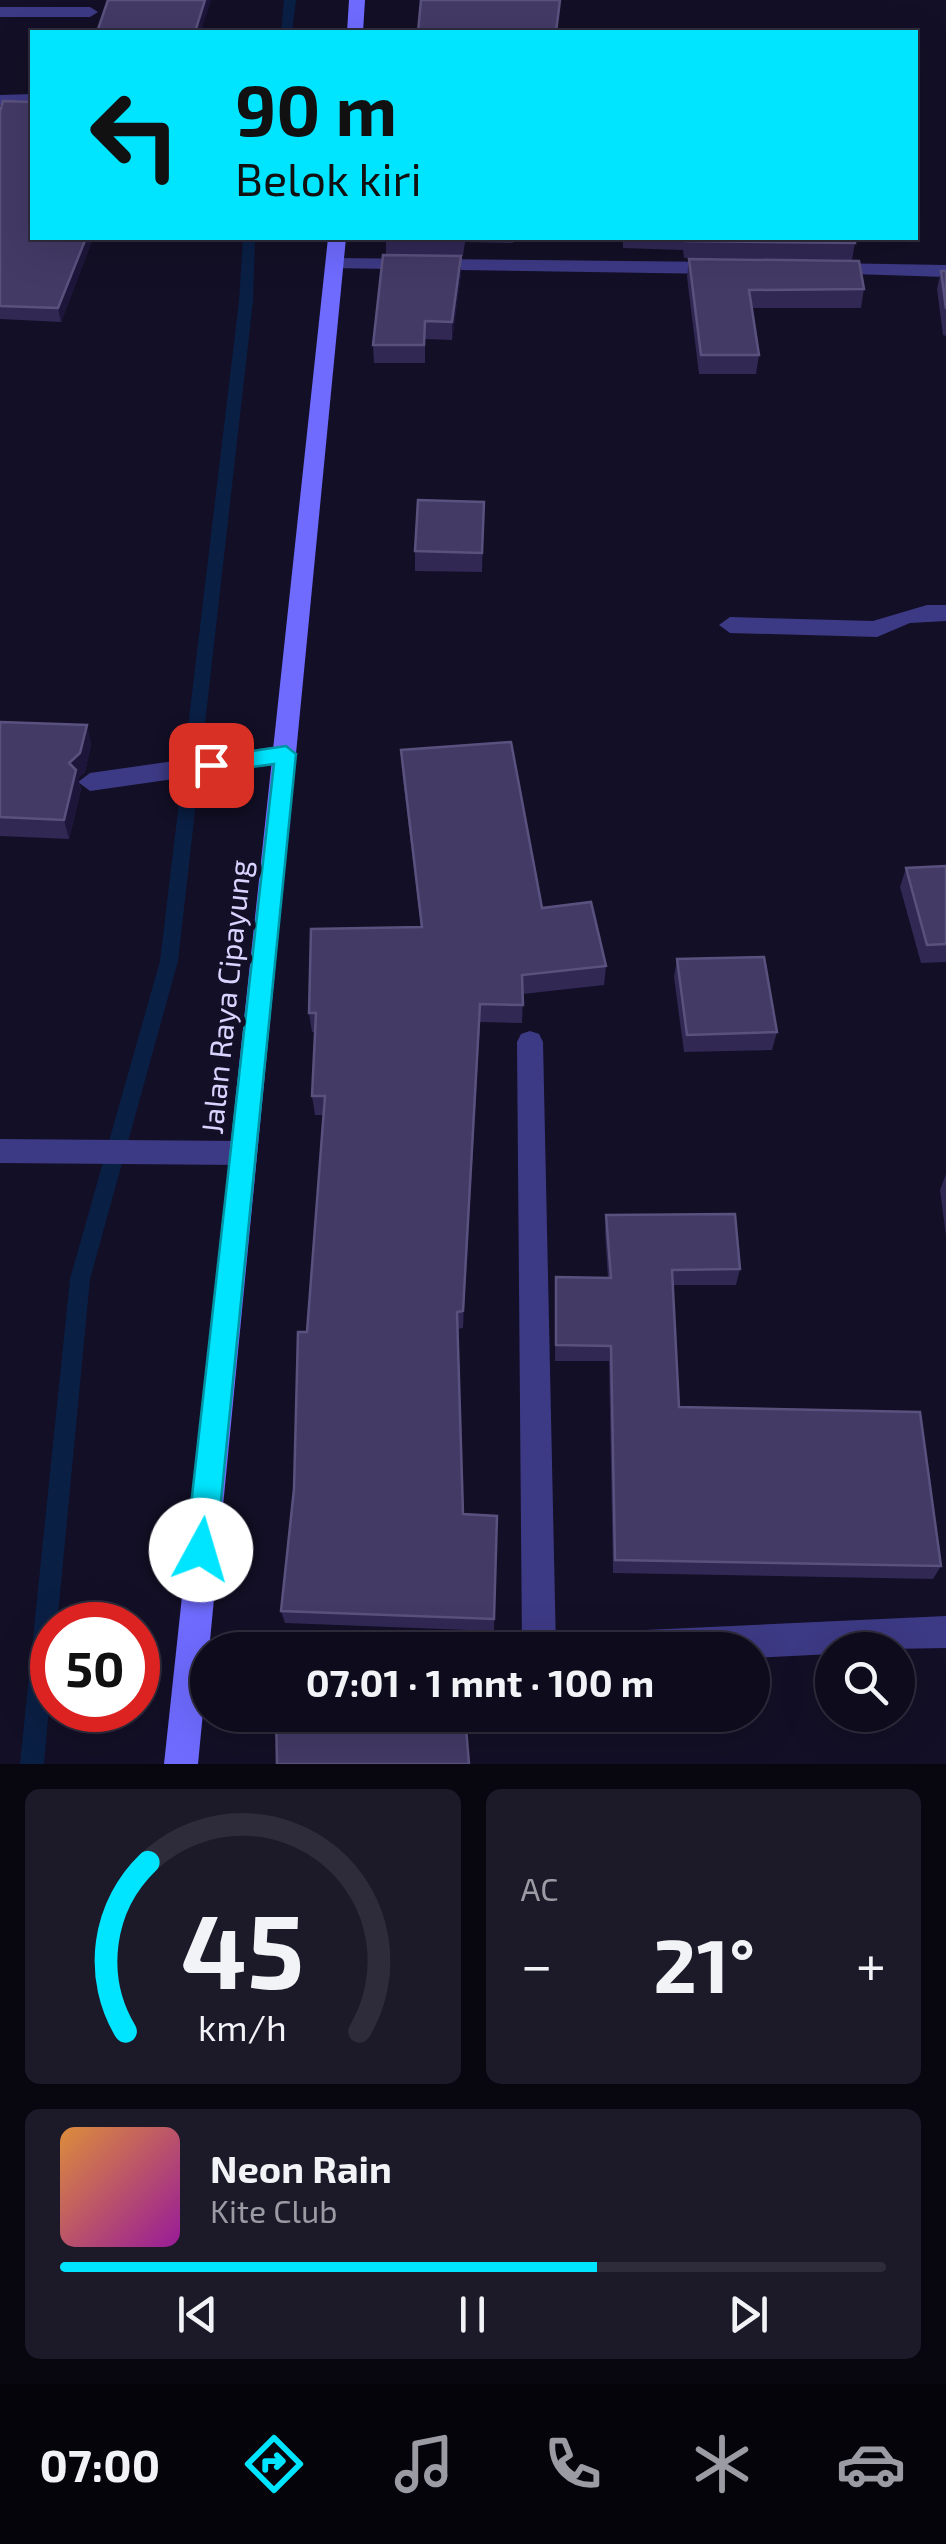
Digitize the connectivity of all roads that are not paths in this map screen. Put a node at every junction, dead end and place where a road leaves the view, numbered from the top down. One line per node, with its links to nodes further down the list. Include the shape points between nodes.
1 (357, 0): 4 (main road)
2 (91, 6): 3 (street)
3 (0, 12)
4 (355, 30)
5 (30, 99): 6 (street)
6 (0, 100)
7 (335, 250): 8 (street); 13 (main road, Jalan Raya Cipayung)
8 (730, 268)
9 (809, 268): 10 (street)
10 (946, 271)
11 (946, 613): 12 (street, via 920,612 877,629)
12 (730, 624)
13 (286, 754): 14 (street); 17 (main road, Jalan Raya Cipayung)
14 (90, 782)
15 (530, 1042): 19 (street)
16 (0, 1150): 17 (street)
17 (240, 1153): 18 (main road, Jalan Raya Cipayung)
18 (201, 1632)
19 (539, 1632)
20 (946, 1632): 21 (street)
21 (770, 1641)
22 (190, 1713): 23 (main road, Jalan Raya Cipayung)
23 (181, 1764)

